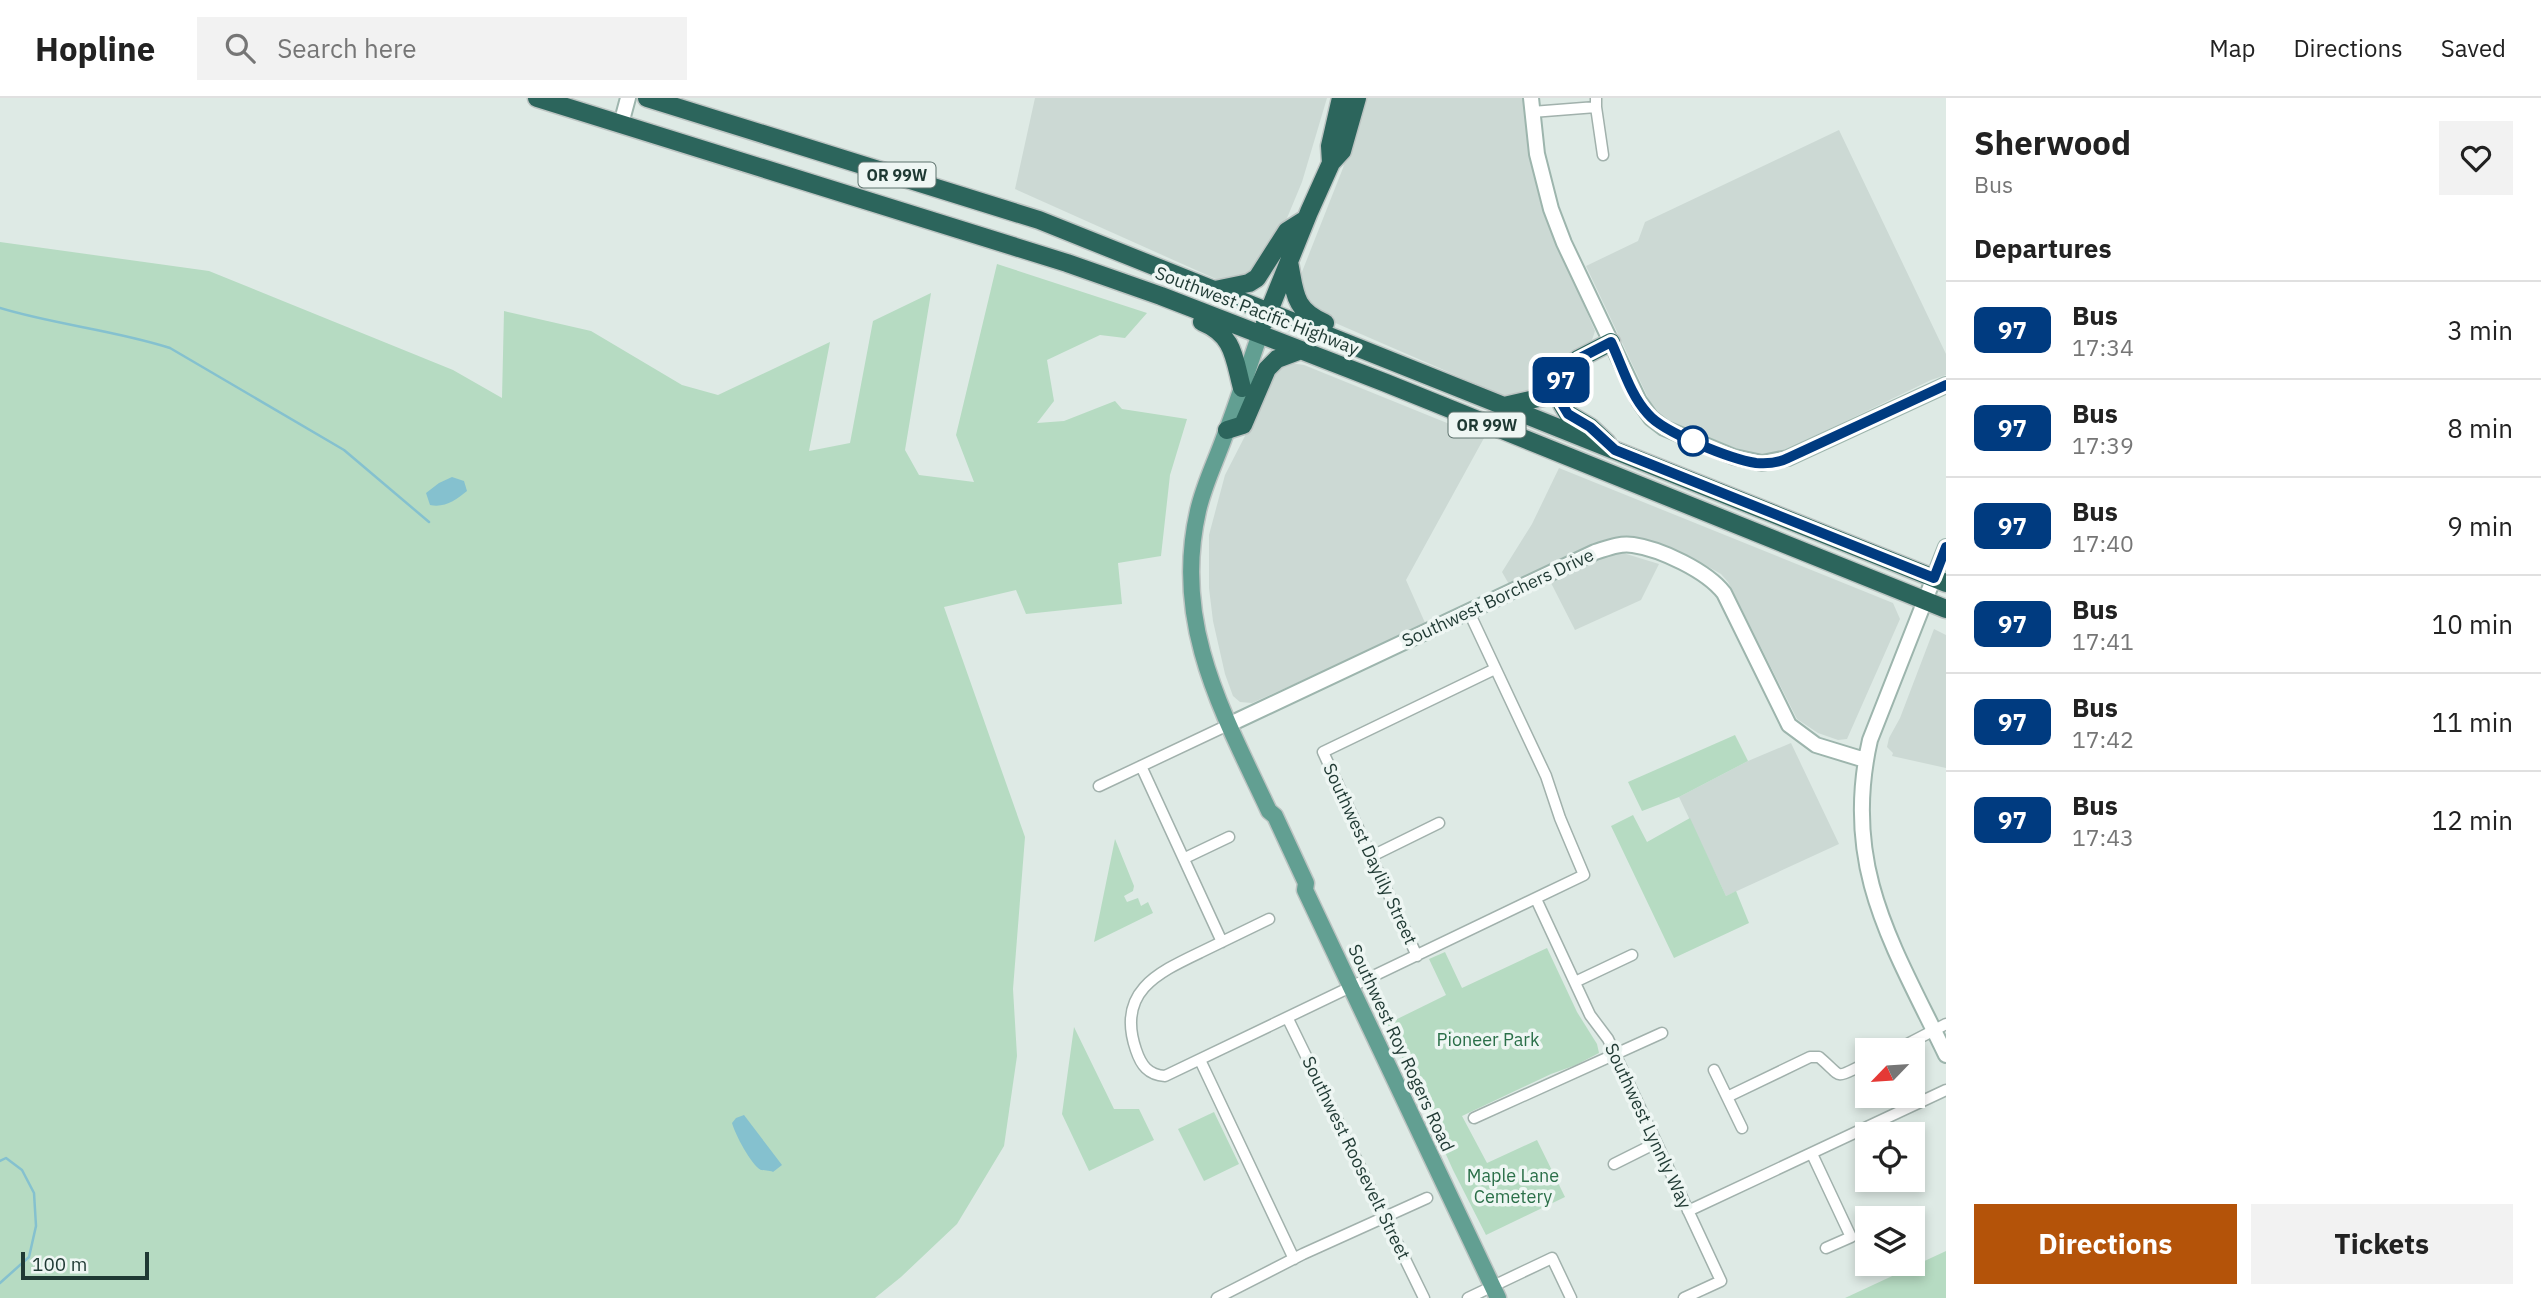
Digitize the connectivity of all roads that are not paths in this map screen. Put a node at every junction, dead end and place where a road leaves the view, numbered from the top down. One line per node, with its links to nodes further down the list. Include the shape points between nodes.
1 (537, 98): 8 (highway, Southwest Pacific Highway / OR 99W)
2 (628, 98): 8 (street)
3 (647, 98): 14 (highway, Southwest Pacific Highway / OR 99W, via 1039,220)
4 (1340, 98): 10 (highway)
5 (1357, 98): 10 (highway, via 1342,151)
6 (1596, 102): 7 (street); 9 (street)
7 (1531, 105): 17 (street, via 1551,209)
8 (621, 124): 13 (highway, Southwest Pacific Highway / OR 99W)
9 (1603, 155)
10 (1331, 163): 11 (highway)
11 (1306, 219): 12 (highway); 14 (highway, via 1287,231 1257,278)
12 (1289, 261): 15 (highway); 19 (highway, via 1304,313 1389,350)
13 (1140, 288): 16 (highway, Southwest Pacific Highway / OR 99W); 22 (highway, via 1153,305 1224,335)
14 (1215, 290): 15 (highway, Southwest Pacific Highway / OR 99W)
15 (1269, 311): 16 (highway); 19 (highway, Southwest Pacific Highway / OR 99W)
16 (1260, 334): 18 (highway, Southwest Pacific Highway / OR 99W); 22 (main road, Southwest Roy Rogers Road)
17 (1611, 342): 20 (highway, via 1578,359); 21 (street, via 1639,401 1656,422 1756,463 1788,458)
18 (1301, 350): 24 (highway, via 1277,359 1267,369 1243,425); 28 (highway, Southwest Pacific Highway / OR 99W)
19 (1396, 362): 23 (highway, Southwest Pacific Highway / OR 99W)
20 (1559, 384): 23 (highway, via 1539,399); 25 (highway, via 1568,414)
21 (1946, 385)
22 (1242, 388): 24 (main road, Southwest Roy Rogers Road)
23 (1504, 406): 25 (highway, Southwest Pacific Highway / OR 99W)
24 (1227, 430): 32 (main road, Southwest Roy Rogers Road, via 1202,495 1190,568 1198,644)
25 (1615, 450): 27 (highway, Southwest Pacific Highway / OR 99W)
26 (1946, 547): 27 (street)
27 (1940, 580): 28 (street)
28 (1926, 600): 29 (highway, Southwest Pacific Highway / OR 99W); 33 (street)
29 (1946, 609)
30 (1468, 610): 31 (street); 32 (street, Southwest Borchers Drive); 33 (street, Southwest Borchers Drive, via 1608,547 1632,545 1655,552 1704,574 1724,593 1789,725 1816,745)
31 (1495, 670): 38 (street, Southwest Daylily Street, via 1323,752); 40 (street, via 1546,776 1584,875)
32 (1228, 725): 34 (street, Southwest Borchers Drive); 46 (main road, Southwest Roy Rogers Road, via 1283,852)
33 (1865, 760): 48 (street, via 1861,819 1868,877 1881,918)
34 (1141, 766): 35 (street, Southwest Borchers Drive); 39 (street)
35 (1099, 786)
36 (1439, 823): 38 (street)
37 (1229, 836): 39 (street)
38 (1372, 856): 44 (street, Southwest Daylily Street)
39 (1185, 858): 42 (street)
40 (1536, 899): 44 (street); 45 (street, Southwest Lynnly Way)
41 (1269, 919): 42 (street)
42 (1222, 942): 53 (street, via 1156,974 1140,993 1131,1022 1138,1054 1154,1076 1165,1076)
43 (1632, 955): 45 (street)
44 (1417, 956): 46 (street)
45 (1575, 982): 51 (street, Southwest Lynnly Way)
46 (1352, 988): 47 (street); 68 (main road, Southwest Roy Rogers Road)
47 (1288, 1019): 53 (street); 65 (street, Southwest Roosevelt Street)
48 (1940, 1027): 50 (street); 52 (street)
49 (1662, 1034): 51 (street)
50 (1919, 1038)
51 (1615, 1055): 58 (street); 60 (street, Southwest Lynnly Way)
52 (1946, 1055)
53 (1200, 1060): 67 (street)
54 (1855, 1069): 57 (street, via 1836,1074 1819,1057 1810,1057)
55 (1714, 1070): 57 (street)
56 (1946, 1090): 61 (street)
57 (1727, 1097): 59 (street)
58 (1474, 1118)
59 (1742, 1128)
60 (1656, 1143): 62 (street); 64 (street, Southwest Lynnly Way)
61 (1812, 1154): 64 (street); 66 (street, via 1851,1237)
62 (1614, 1164)
63 (1427, 1198): 65 (street)
64 (1688, 1211): 73 (street, Southwest Lynnly Way, via 1721,1281)
65 (1385, 1219): 67 (street); 70 (street, Southwest Roosevelt Street)
66 (1826, 1248)
67 (1294, 1259): 69 (street)
68 (1495, 1292): 71 (street); 72 (street, via 1552,1258)
69 (1217, 1298)
70 (1424, 1298)
71 (1468, 1298)
72 (1571, 1298)
73 (1684, 1298)

